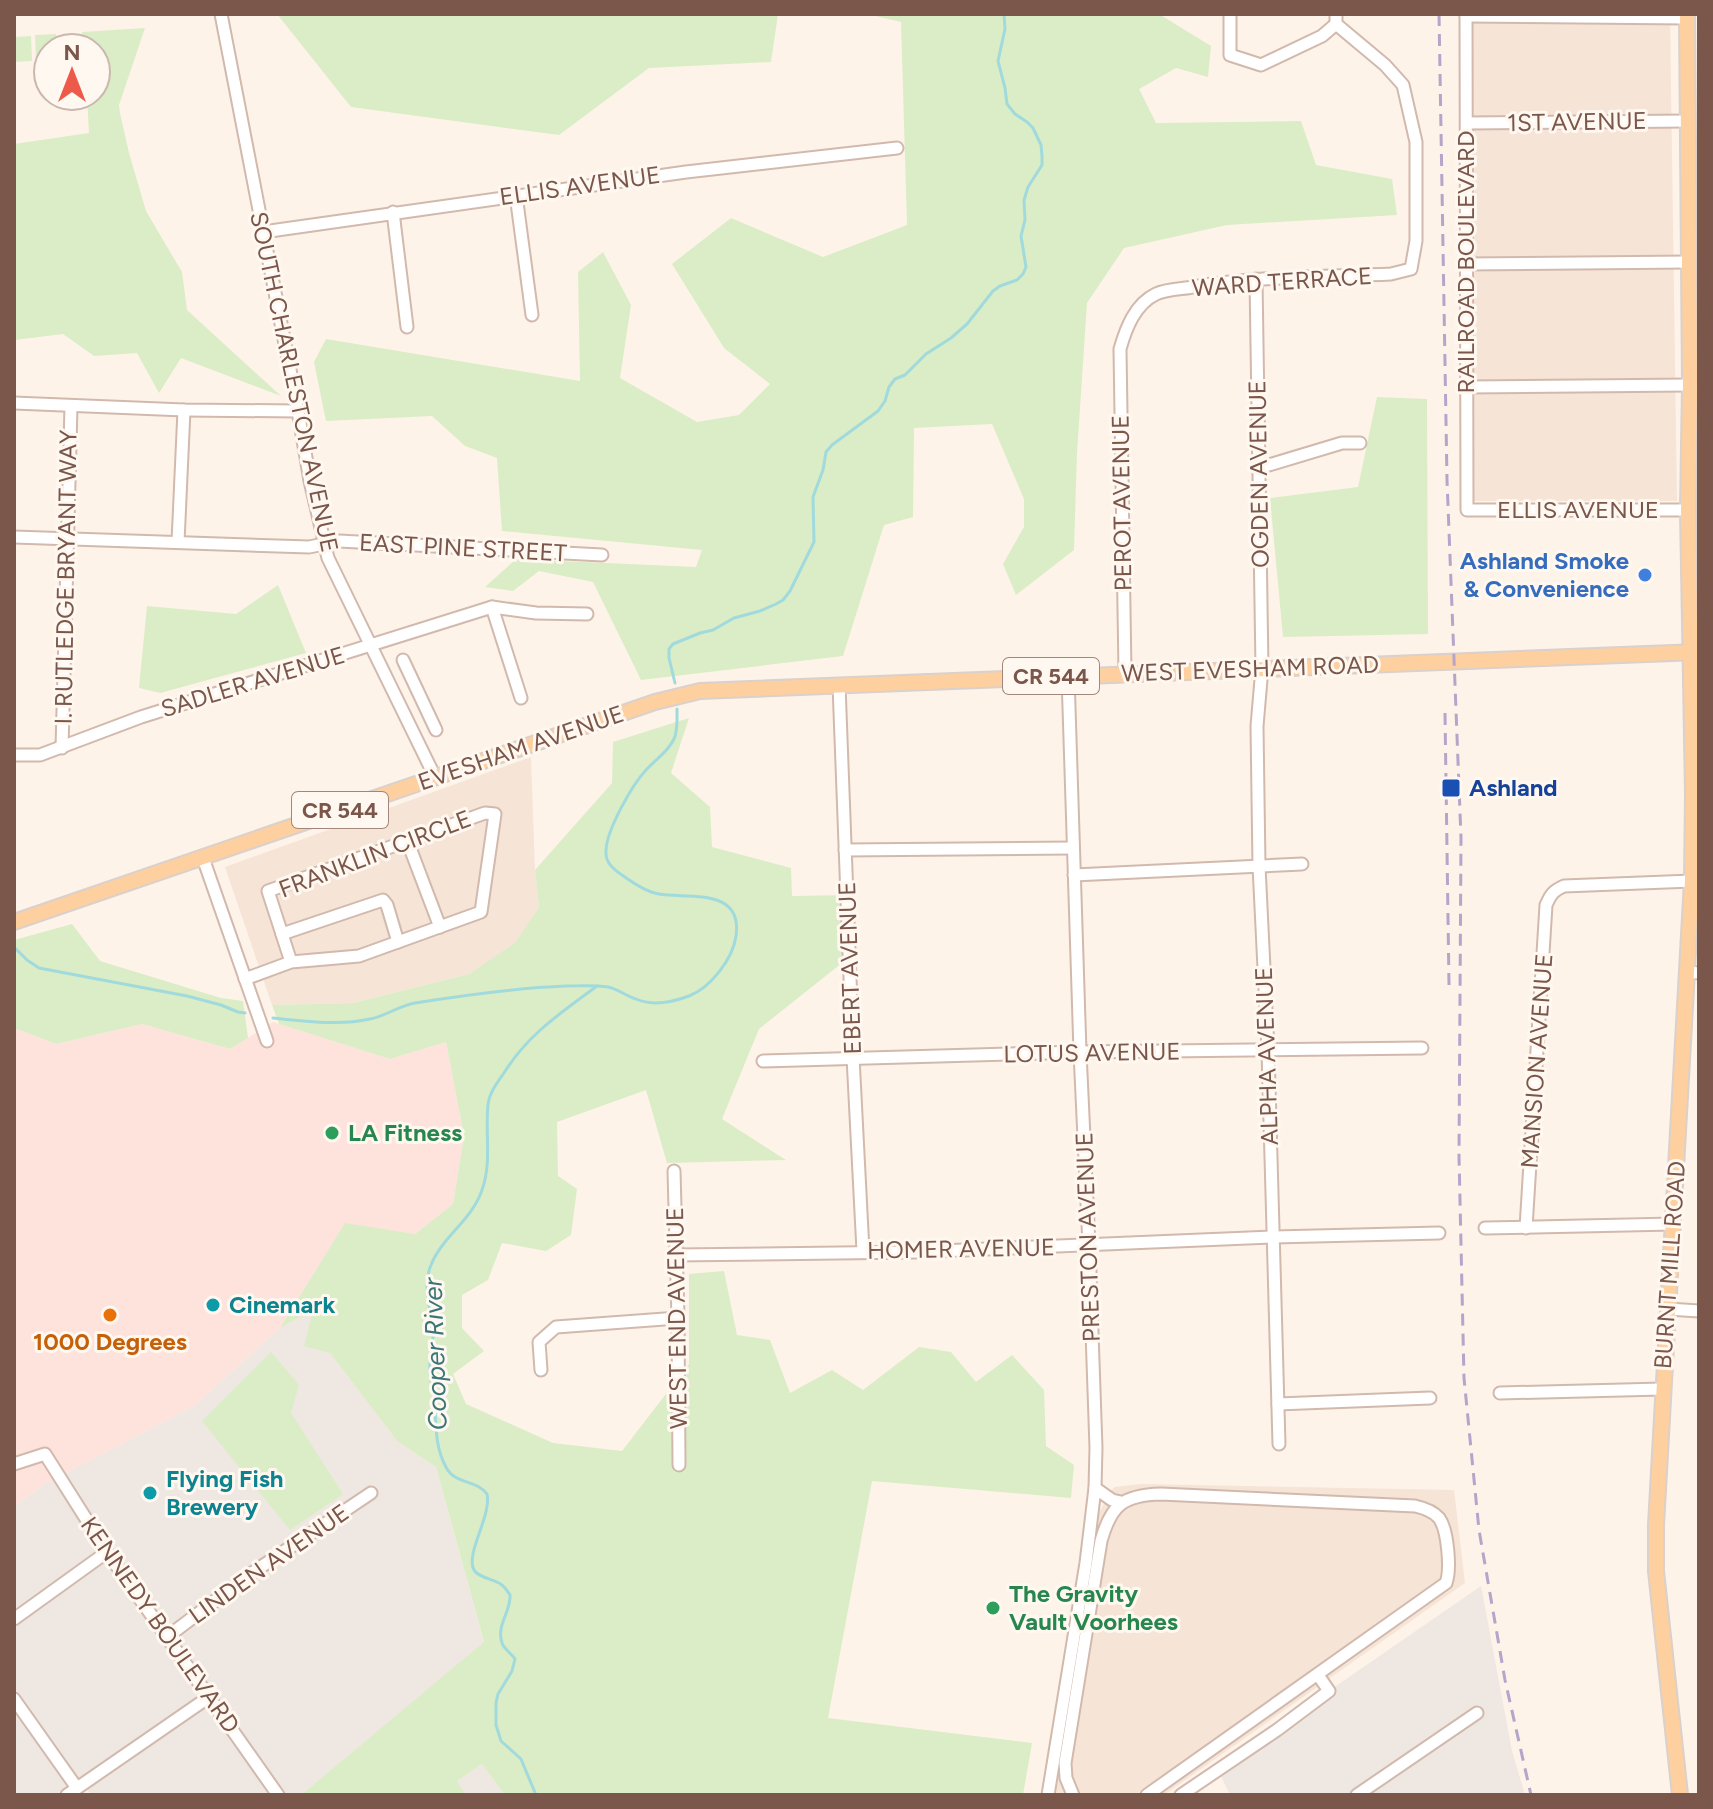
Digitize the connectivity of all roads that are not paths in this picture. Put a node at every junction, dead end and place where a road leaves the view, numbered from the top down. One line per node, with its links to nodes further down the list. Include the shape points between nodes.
1 (221, 14): 11 (street, SOUTH CHARLESTON AVENUE)
2 (1230, 14): 5 (street, via 1230,55 1261,65 1322,36)
3 (1466, 15): 4 (street); 7 (street, RAILROAD BOULEVARD)
4 (1687, 16): 6 (main road, BURNT MILL ROAD)
5 (1336, 19): 14 (street, WARD TERRACE, via 1403,85 1416,142 1411,269)
6 (1688, 121): 7 (street, 1ST AVENUE); 12 (main road, BURNT MILL ROAD)
7 (1467, 123): 13 (street, RAILROAD BOULEVARD)
8 (897, 148): 9 (street, ELLIS AVENUE)
9 (516, 195): 10 (street, ELLIS AVENUE); 15 (street)
10 (393, 212): 11 (street, ELLIS AVENUE); 17 (street)
11 (263, 232): 24 (street, SOUTH CHARLESTON AVENUE)
12 (1689, 262): 13 (street); 16 (main road, BURNT MILL ROAD)
13 (1466, 264): 20 (street, RAILROAD BOULEVARD)
14 (1256, 279): 18 (street, WARD TERRACE, via 1157,293 1141,305); 26 (street, OGDEN AVENUE)
15 (532, 315)
16 (1694, 318): 19 (main road, BURNT MILL ROAD)
17 (407, 327)
18 (1125, 333): 40 (street, PEROT AVENUE, via 1120,349)
19 (1690, 385): 20 (street); 28 (main road, BURNT MILL ROAD)
20 (1466, 387): 27 (street, RAILROAD BOULEVARD)
21 (14, 403): 22 (street)
22 (71, 406): 23 (street); 30 (street, I. RUTLEDGE BRYANT WAY)
23 (184, 410): 24 (street); 31 (street)
24 (298, 411): 32 (street, SOUTH CHARLESTON AVENUE)
25 (1360, 443): 26 (street, via 1342,443)
26 (1259, 468): 39 (street, OGDEN AVENUE)
27 (1467, 510): 28 (street, ELLIS AVENUE)
28 (1688, 510): 37 (main road, BURNT MILL ROAD)
29 (14, 537): 30 (street, EAST PINE STREET)
30 (66, 539): 31 (street, EAST PINE STREET); 48 (street, I. RUTLEDGE BRYANT WAY)
31 (178, 542): 32 (street, EAST PINE STREET)
32 (325, 544): 33 (street, EAST PINE STREET); 36 (street, SOUTH CHARLESTON AVENUE)
33 (602, 555)
34 (492, 607): 35 (street); 36 (street, SADLER AVENUE); 44 (street)
35 (587, 614)
36 (372, 645): 46 (street, SOUTH CHARLESTON AVENUE); 48 (street, SADLER AVENUE, via 141,717)
37 (1695, 652): 39 (main road, WEST EVESHAM ROAD / CR 544); 58 (main road, BURNT MILL ROAD)
38 (403, 660): 43 (street)
39 (1262, 668): 40 (main road, WEST EVESHAM ROAD / CR 544); 56 (street, ALPHA AVENUE, via 1257,726)
40 (1125, 673): 41 (main road, WEST EVESHAM ROAD / CR 544)
41 (1068, 676): 42 (main road, WEST EVESHAM ROAD / CR 544); 52 (street, PRESTON AVENUE)
42 (839, 685): 45 (main road, WEST EVESHAM ROAD / CR 544, via 700,691); 53 (street, EBERT AVENUE)
43 (420, 696): 46 (street); 47 (street)
44 (521, 698)
45 (666, 700): 50 (main road, EVESHAM AVENUE / CR 544)
46 (401, 706): 50 (street, SOUTH CHARLESTON AVENUE)
47 (436, 730)
48 (62, 748): 49 (street, SADLER AVENUE)
49 (14, 755)
50 (435, 777): 54 (main road, EVESHAM AVENUE / CR 544)
51 (407, 840): 60 (street); 60 (street, FRANKLIN CIRCLE, via 495,814 481,912); 61 (street, FRANKLIN CIRCLE, via 268,891)
52 (1073, 848): 53 (street); 57 (street, PRESTON AVENUE)
53 (845, 850): 70 (street, EBERT AVENUE)
54 (203, 858): 59 (main road, EVESHAM AVENUE / CR 544); 65 (street)
55 (1302, 864): 56 (street)
56 (1259, 866): 57 (street); 68 (street, ALPHA AVENUE)
57 (1074, 875): 69 (street, PRESTON AVENUE)
58 (1692, 881): 64 (main road, BURNT MILL ROAD); 75 (street, MANSION AVENUE, via 1564,886 1551,894 1546,905)
59 (14, 922)
60 (440, 927): 62 (street, FRANKLIN CIRCLE)
61 (282, 934): 62 (street, via 383,900); 63 (street, FRANKLIN CIRCLE)
62 (398, 942): 63 (street, FRANKLIN CIRCLE, via 359,956)
63 (291, 962): 65 (street, FRANKLIN CIRCLE)
64 (1693, 973): 73 (main road, BURNT MILL ROAD)
65 (245, 979): 66 (street)
66 (267, 1041)
67 (1422, 1048): 68 (street, LOTUS AVENUE)
68 (1268, 1050): 69 (street, LOTUS AVENUE); 77 (street, ALPHA AVENUE)
69 (1080, 1052): 70 (street, LOTUS AVENUE); 78 (street, PRESTON AVENUE)
70 (853, 1057): 71 (street, LOTUS AVENUE); 79 (street, EBERT AVENUE)
71 (763, 1061)
72 (674, 1171): 80 (street, WEST END AVENUE)
73 (1673, 1224): 75 (street); 81 (main road, BURNT MILL ROAD)
74 (1485, 1228): 75 (street)
75 (1526, 1228)
76 (1439, 1233): 77 (street, HOMER AVENUE)
77 (1274, 1237): 78 (street, HOMER AVENUE); 88 (street, ALPHA AVENUE)
78 (1089, 1245): 79 (street, HOMER AVENUE); 92 (street, PRESTON AVENUE)
79 (863, 1251): 80 (street, HOMER AVENUE)
80 (676, 1255): 83 (street, WEST END AVENUE)
81 (1668, 1309): 82 (street); 85 (main road, BURNT MILL ROAD)
82 (1699, 1311)
83 (678, 1318): 84 (street, via 556,1327 539,1342); 91 (street, WEST END AVENUE)
84 (541, 1370)
85 (1662, 1389): 86 (street); 113 (main road, BURNT MILL ROAD, via 1656,1571)
86 (1500, 1393)
87 (1430, 1398): 88 (street)
88 (1278, 1404): 89 (street, ALPHA AVENUE)
89 (1279, 1444)
90 (14, 1464): 97 (street, KENNEDY BOULEVARD, via 45,1454)
91 (679, 1465)
92 (1095, 1488): 94 (street, PRESTON AVENUE); 95 (street)
93 (371, 1493): 99 (street, LINDEN AVENUE)
94 (1094, 1502): 96 (street); 108 (street, PRESTON AVENUE)
95 (1121, 1502): 96 (street); 100 (street, via 1161,1494 1415,1506 1433,1513 1443,1527 1446,1583)
96 (1109, 1517): 105 (street, via 1065,1763)
97 (107, 1552): 98 (street); 99 (street, KENNEDY BOULEVARD)
98 (14, 1619)
99 (167, 1637): 101 (street, KENNEDY BOULEVARD)
100 (1318, 1675): 110 (street); 111 (street, via 1329,1691)
101 (209, 1697): 104 (street); 107 (street, KENNEDY BOULEVARD)
102 (14, 1699): 104 (street)
103 (1477, 1713): 112 (street)
104 (77, 1789): 106 (street)
105 (1069, 1794)
106 (94, 1795)
107 (278, 1795)
108 (1048, 1795): 109 (street)
109 (1055, 1795)
110 (1147, 1795)
111 (1181, 1795)
112 (1357, 1795)
113 (1680, 1795)

